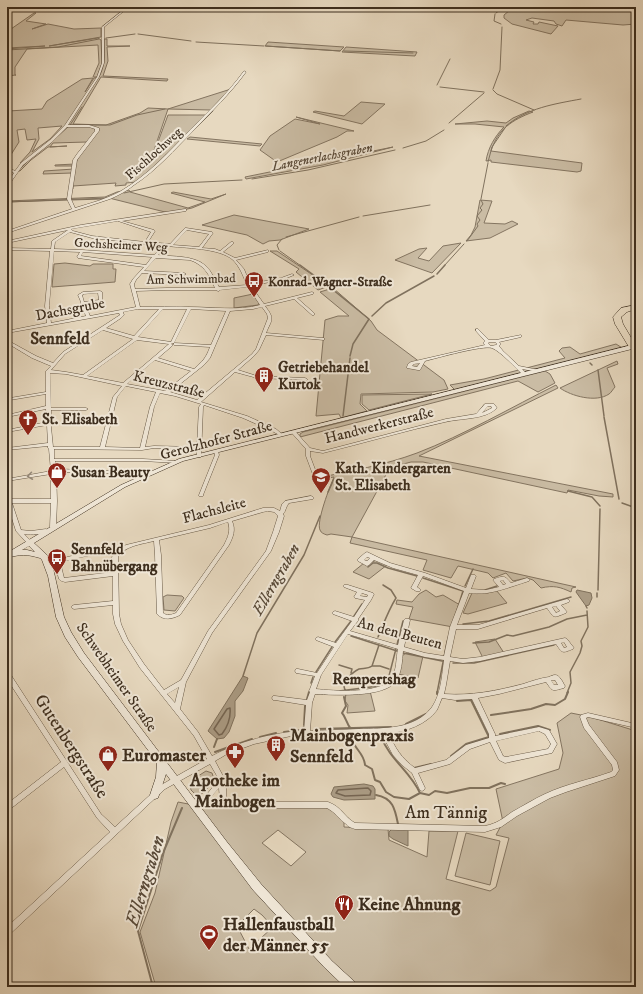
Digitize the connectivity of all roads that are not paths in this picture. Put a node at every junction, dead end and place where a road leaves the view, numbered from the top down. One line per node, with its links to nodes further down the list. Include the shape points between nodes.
1 (128, 7): 3 (street, via 103,27 102,67)
2 (245, 72): 7 (street, Fischlochweg, via 234,87 142,180 120,193)
3 (66, 126): 5 (street); 7 (street, via 97,128 75,160 69,199)
4 (7, 168): 5 (street)
5 (15, 172): 6 (street)
6 (7, 185)
7 (74, 209): 11 (street, Fischlochweg)
8 (185, 210): 9 (street)
9 (118, 220): 10 (street); 13 (street, via 153,231)
10 (70, 229): 12 (street); 13 (street, via 92,237); 19 (street, via 54,240)
11 (7, 232)
12 (7, 242)
13 (146, 243): 15 (street)
14 (232, 243): 22 (street)
15 (165, 245): 16 (street); 23 (street)
16 (171, 245): 17 (street); 17 (street, via 186,230 212,233)
17 (200, 248): 22 (street)
18 (7, 249): 19 (street, Gochsheimer Weg)
19 (52, 250): 20 (street, Gochsheimer Weg); 44 (street, via 47,306)
20 (82, 251): 23 (street, Gochsheimer Weg); 25 (street, via 79,257)
21 (267, 251): 24 (street)
22 (221, 252): 24 (street)
23 (155, 257): 25 (street); 31 (street, Gochsheimer Weg, via 183,258 201,263 210,273)
24 (234, 259): 29 (street, via 242,269)
25 (147, 266): 26 (street)
26 (142, 272): 27 (street); 30 (street, via 132,284)
27 (184, 274)
28 (292, 275): 29 (street, Am Schwimmbad)
29 (249, 286): 31 (street, Am Schwimmbad); 35 (street)
30 (133, 290): 31 (street, Am Schwimmbad); 37 (street)
31 (218, 290)
32 (312, 293): 33 (street)
33 (295, 298): 35 (street); 42 (street)
34 (82, 304): 34 (street, via 102,300 100,292 80,294); 43 (street)
35 (264, 306): 40 (street); 48 (street, via 270,318)
36 (636, 307): 55 (highway, via 624,310 617,317 625,336)
37 (138, 308): 38 (street); 41 (street, Dachsgrube)
38 (162, 308): 39 (street); 50 (street)
39 (190, 308): 40 (street); 53 (street)
40 (228, 310): 56 (street)
41 (121, 311): 43 (street, Dachsgrube); 45 (street, via 121,316)
42 (313, 314)
43 (88, 317): 44 (street, Dachsgrube)
44 (49, 324): 47 (street, Dachsgrube)
45 (102, 328): 50 (street); 59 (street, via 64,353)
46 (476, 330): 54 (street)
47 (7, 332)
48 (264, 334): 51 (street); 63 (street, via 255,352)
49 (520, 336): 54 (street)
50 (136, 338): 53 (street); 66 (street)
51 (323, 339)
52 (7, 340): 59 (street, via 34,357)
53 (172, 344): 56 (street); 57 (street)
54 (492, 344): 58 (street); 60 (street)
55 (635, 345): 64 (main road, Gerolzhofer Straße)
56 (213, 346): 61 (street, via 208,356)
57 (156, 359): 61 (street); 68 (street)
58 (423, 361)
59 (53, 364): 62 (street)
60 (517, 366): 64 (street); 65 (street)
61 (194, 370): 71 (street)
62 (48, 371): 66 (street, Kreuzstraße); 70 (street)
63 (236, 371): 67 (street, via 257,377); 73 (street)
64 (540, 371): 65 (main road, Gerolzhofer Straße)
65 (525, 374): 80 (main road, Gerolzhofer Straße)
66 (84, 376): 68 (street, Kreuzstraße)
67 (305, 379)
68 (124, 385): 69 (street, Kreuzstraße); 83 (street, via 115,396)
69 (158, 392): 71 (street, Kreuzstraße); 85 (street)
70 (47, 393): 72 (street); 74 (street)
71 (166, 393): 73 (street, Kreuzstraße)
72 (10, 398)
73 (200, 403): 81 (street, Kreuzstraße, via 264,425); 87 (street)
74 (49, 408): 75 (street); 77 (street); 78 (street)
75 (86, 409)
76 (478, 414): 86 (street, Handwerkerstraße, via 330,451)
77 (7, 416)
78 (49, 422): 79 (street); 82 (street)
79 (7, 431)
80 (293, 432): 81 (main road, Gerolzhofer Straße); 86 (street, Handwerkerstraße)
81 (280, 436): 88 (main road, Gerolzhofer Straße)
82 (50, 446): 83 (street); 84 (street); 89 (street)
83 (102, 448): 85 (street)
84 (7, 449)
85 (142, 449): 87 (street, via 154,447)
86 (308, 449): 94 (street)
87 (199, 452): 88 (main road, Gerolzhofer Straße); 90 (main road, Gerolzhofer Straße)
88 (216, 452): 95 (street)
89 (52, 460): 90 (street); 91 (street)
90 (177, 462): 92 (main road, Gerolzhofer Straße)
91 (53, 471): 92 (street); 93 (street, one-way to 93); 98 (street)
92 (150, 473): 101 (main road, Gerolzhofer Straße)
93 (7, 480)
94 (317, 480)
95 (201, 495)
96 (311, 498): 99 (street, via 287,502)
97 (8, 499): 98 (street); 102 (street)
98 (54, 501): 101 (street)
99 (280, 514): 100 (street, Flachsleite, via 275,510 267,510); 138 (street, via 268,550 210,632)
100 (229, 520): 104 (street, Flachsleite); 104 (street, via 232,534 226,545 178,614 171,617 163,617 160,614)
101 (53, 527): 103 (main road, Gerolzhofer Straße)
102 (19, 531): 103 (street); 105 (street)
103 (46, 532): 105 (main road, Gerolzhofer Straße)
104 (156, 539): 106 (street, Flachsleite, via 128,546)
105 (29, 542): 107 (main road, Gerolzhofer Straße); 108 (main road, Schwebheimer Straße)
106 (118, 552): 110 (street, via 114,562); 110 (street, via 101,551 57,561 62,579 65,580)
107 (7, 555): 108 (main road, via 27,552)
108 (44, 557): 151 (main road, Schwebheimer Straße, via 52,574 60,615 68,634)
109 (374, 558): 111 (street, via 391,566)
110 (114, 574): 120 (street)
111 (421, 574): 117 (street, via 414,588); 118 (street)
112 (473, 576): 118 (street)
113 (527, 580): 114 (street)
114 (510, 585): 116 (street); 116 (street, via 504,578 496,580)
115 (346, 586): 125 (street, via 371,594)
116 (502, 587): 118 (street, via 485,592)
117 (418, 590)
118 (467, 590): 127 (street)
119 (567, 601): 121 (street)
120 (114, 603): 123 (street); 140 (street, via 118,624 125,640)
121 (557, 604): 122 (street); 122 (street, via 564,612 555,615)
122 (548, 606): 127 (street, via 478,628)
123 (74, 607)
124 (335, 613): 125 (street)
125 (356, 620): 128 (street)
126 (407, 620): 132 (street)
127 (454, 627): 133 (street)
128 (347, 632): 131 (street); 132 (street, An den Beuten)
129 (318, 639): 131 (street)
130 (557, 642): 133 (street, An den Beuten, via 471,661)
131 (337, 646): 136 (street)
132 (400, 649): 133 (street, An den Beuten); 139 (street, via 393,680 387,686 345,693)
133 (447, 659): 141 (street)
134 (298, 670): 136 (street)
135 (7, 674): 152 (street, Gutenbergstraße)
136 (318, 675): 139 (street)
137 (547, 679): 142 (street)
138 (183, 682): 140 (street); 145 (street)
139 (312, 691): 144 (street)
140 (164, 693): 145 (street)
141 (440, 696): 142 (street); 147 (street, via 434,710 422,721 406,728)
142 (474, 696): 149 (street)
143 (275, 698): 144 (street)
144 (309, 703): 148 (street)
145 (177, 708): 150 (street, via 196,734)
146 (636, 726): 158 (street, Am Tännig, via 588,715 582,717 615,764 616,770 613,774 550,795 504,824 485,829 356,826 348,823 338,810 328,805 246,805)
147 (385, 730): 148 (street); 153 (street, via 398,756)
148 (307, 732): 150 (street, via 253,742)
149 (492, 739): 149 (street, via 539,729 547,732 554,744 550,751 505,760 501,758); 153 (street, via 468,746 448,762)
150 (210, 761): 154 (street); 155 (street)
151 (161, 762): 155 (main road, Schwebheimer Straße); 157 (main road, via 161,777)
152 (64, 763): 159 (street); 160 (street, Gutenbergstraße, via 99,816)
153 (414, 770): 156 (street)
154 (221, 780): 158 (street); 158 (street, via 208,799 216,804)
155 (175, 781): 157 (street); 162 (main road, Schwebheimer Straße, via 257,887)
156 (422, 788)
157 (154, 795): 160 (street)
158 (223, 801)
159 (7, 808)
160 (115, 832): 161 (street)
161 (7, 932)
162 (352, 987)

